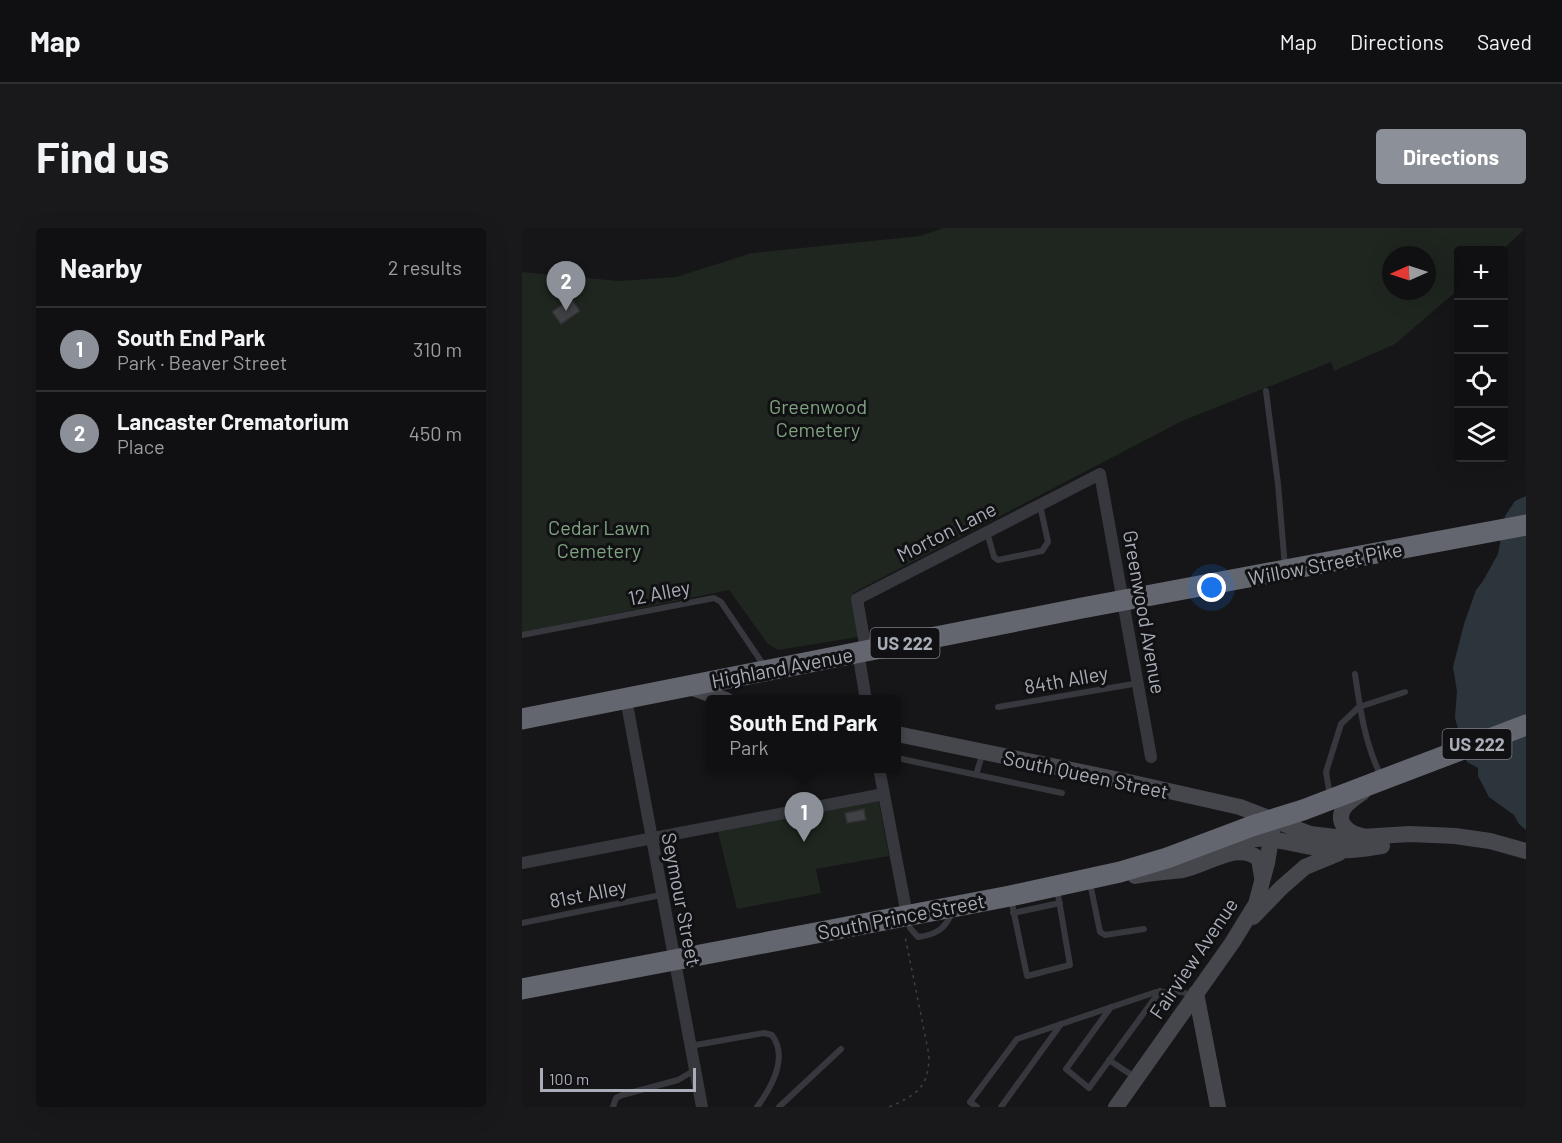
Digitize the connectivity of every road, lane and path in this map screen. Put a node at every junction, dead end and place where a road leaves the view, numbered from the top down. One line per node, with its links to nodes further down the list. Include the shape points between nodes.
1 (1266, 391): 6 (lane)
2 (1100, 474): 3 (street, Morton Lane); 7 (street, Greenwood Avenue)
3 (1040, 505): 5 (street, Morton Lane); 5 (lane, via 1048,542 1042,551 998,560)
4 (1526, 525): 6 (highway, Willow Street Pike / US 222)
5 (987, 531): 9 (street, Morton Lane, via 857,599)
6 (1285, 570): 7 (highway, Willow Street Pike / US 222)
7 (1125, 602): 9 (highway, Highland Avenue / US 222); 12 (street, Greenwood Avenue)
8 (522, 635): 10 (lane, 12 Alley, via 714,598 721,602)
9 (862, 651): 10 (highway, Highland Avenue / US 222); 16 (street)
10 (767, 670): 13 (highway, Highland Avenue / US 222)
11 (1354, 674): 19 (lane)
12 (1139, 683): 18 (lane, 84th Alley); 24 (street, Greenwood Avenue)
13 (687, 686): 15 (main road); 17 (highway, US 222)
14 (1405, 692): 19 (lane)
15 (714, 695)
16 (866, 695)
17 (626, 699): 20 (highway, US 222); 34 (street, Seymour Street)
18 (998, 707)
19 (1359, 707): 28 (lane, via 1371,756); 31 (lane, via 1341,724 1331,752 1326,772)
20 (522, 719)
21 (1526, 725): 28 (highway, US 222)
22 (901, 735): 23 (main road, South Queen Street)
23 (983, 752): 27 (lane); 32 (main road, South Queen Street, via 1240,807)
24 (1151, 757)
25 (901, 759): 27 (lane)
26 (880, 773): 30 (street)
27 (976, 775): 29 (lane)
28 (1383, 779): 31 (highway, US 222); 35 (main road, via 1344,807 1341,814 1341,822 1349,832)
29 (1062, 793)
30 (884, 794): 34 (street); 45 (street)
31 (1331, 800): 32 (highway, US 222)
32 (1273, 829): 35 (main road); 36 (main road, via 1326,850); 39 (main road); 40 (highway, South Prince Street / US 222); 41 (main road, Fairview Avenue)
33 (1428, 836): 35 (main road); 36 (main road); 37 (main road, via 1490,841)
34 (650, 837): 38 (street); 42 (street, Seymour Street)
35 (1366, 837)
36 (1347, 850): 47 (main road, via 1305,867)
37 (1526, 851)
38 (522, 863)
39 (1159, 872): 40 (main road); 41 (main road, via 1183,870 1230,853 1246,853 1259,859)
40 (1089, 880): 43 (highway, South Prince Street / US 222); 48 (lane, via 1100,932 1105,936)
41 (1263, 881): 47 (main road, Fairview Avenue)
42 (661, 895): 46 (lane, 81st Alley); 49 (street, Seymour Street)
43 (1058, 895): 44 (highway, South Prince Street / US 222); 44 (lane, via 1070,965 1027,976)
44 (1012, 904): 45 (highway, South Prince Street / US 222, via 954,905)
45 (907, 915): 49 (highway, South Prince Street / US 222); 64 (path, via 904,934 929,1068 919,1091)
46 (522, 923)
47 (1242, 928): 52 (main road, Fairview Avenue)
48 (1144, 929)
49 (674, 959): 50 (highway, South Prince Street / US 222); 55 (street, Seymour Street)
50 (522, 989)
51 (1160, 992): 52 (lane); 53 (lane); 57 (lane)
52 (1195, 995): 59 (main road, Fairview Avenue); 68 (main road)
53 (1111, 1007): 54 (lane); 57 (lane, via 1066,1069 1089,1088)
54 (1062, 1024): 65 (lane, via 1017,1039 970,1102); 66 (lane)
55 (690, 1046): 58 (street, Seymour Street); 62 (lane, via 764,1033 772,1035 778,1061 773,1084)
56 (841, 1049): 63 (lane)
57 (1109, 1059): 59 (lane)
58 (695, 1070): 60 (lane, via 678,1080 622,1095); 61 (street, Seymour Street)
59 (1136, 1078): 67 (main road, Fairview Avenue)
60 (613, 1107)
61 (702, 1107)
62 (757, 1107)
63 (779, 1107)
64 (889, 1107)
65 (976, 1107)
66 (1001, 1107)
67 (1116, 1107)
68 (1218, 1107)

